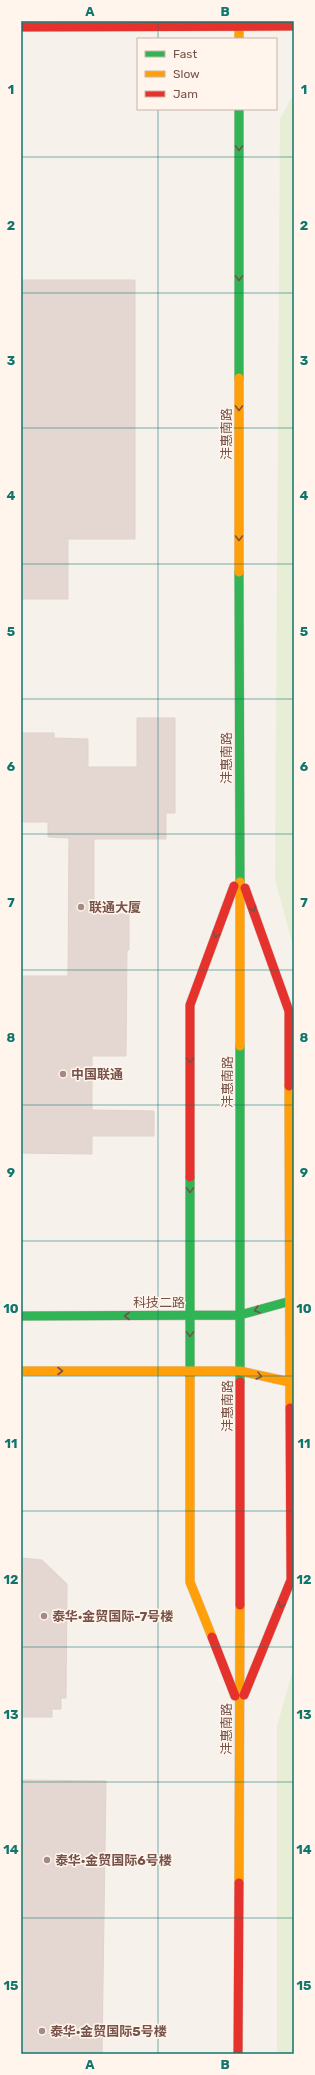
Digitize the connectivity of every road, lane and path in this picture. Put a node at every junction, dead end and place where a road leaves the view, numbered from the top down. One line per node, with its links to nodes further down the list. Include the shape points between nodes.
1 (239, 24): 2 (main road); 3 (main road); 4 (main road)
2 (294, 26)
3 (21, 27)
4 (239, 38)
5 (239, 110): 6 (main road, 沣惠南路, one-way to 6)
6 (240, 872): 7 (main road, one-way to 7, via 289,1012); 8 (main road, one-way to 8, via 190,1005); 9 (main road, 沣惠南路)
7 (291, 1300): 9 (main road, 科技二路, one-way to 9); 14 (main road)
8 (190, 1315): 9 (main road, 科技二路); 10 (main road, 科技二路, one-way to 10); 12 (main road, one-way to 12)
9 (240, 1315): 13 (main road, 沣惠南路)
10 (21, 1316)
11 (21, 1371): 12 (main road, one-way to 12)
12 (190, 1371): 13 (main road); 15 (main road, via 190,1582)
13 (240, 1371): 14 (main road, one-way to 14); 15 (main road, 沣惠南路)
14 (292, 1383): 15 (main road, one-way to 15, via 291,1580)
15 (240, 1707): 16 (main road, 沣惠南路)
16 (238, 2054)

